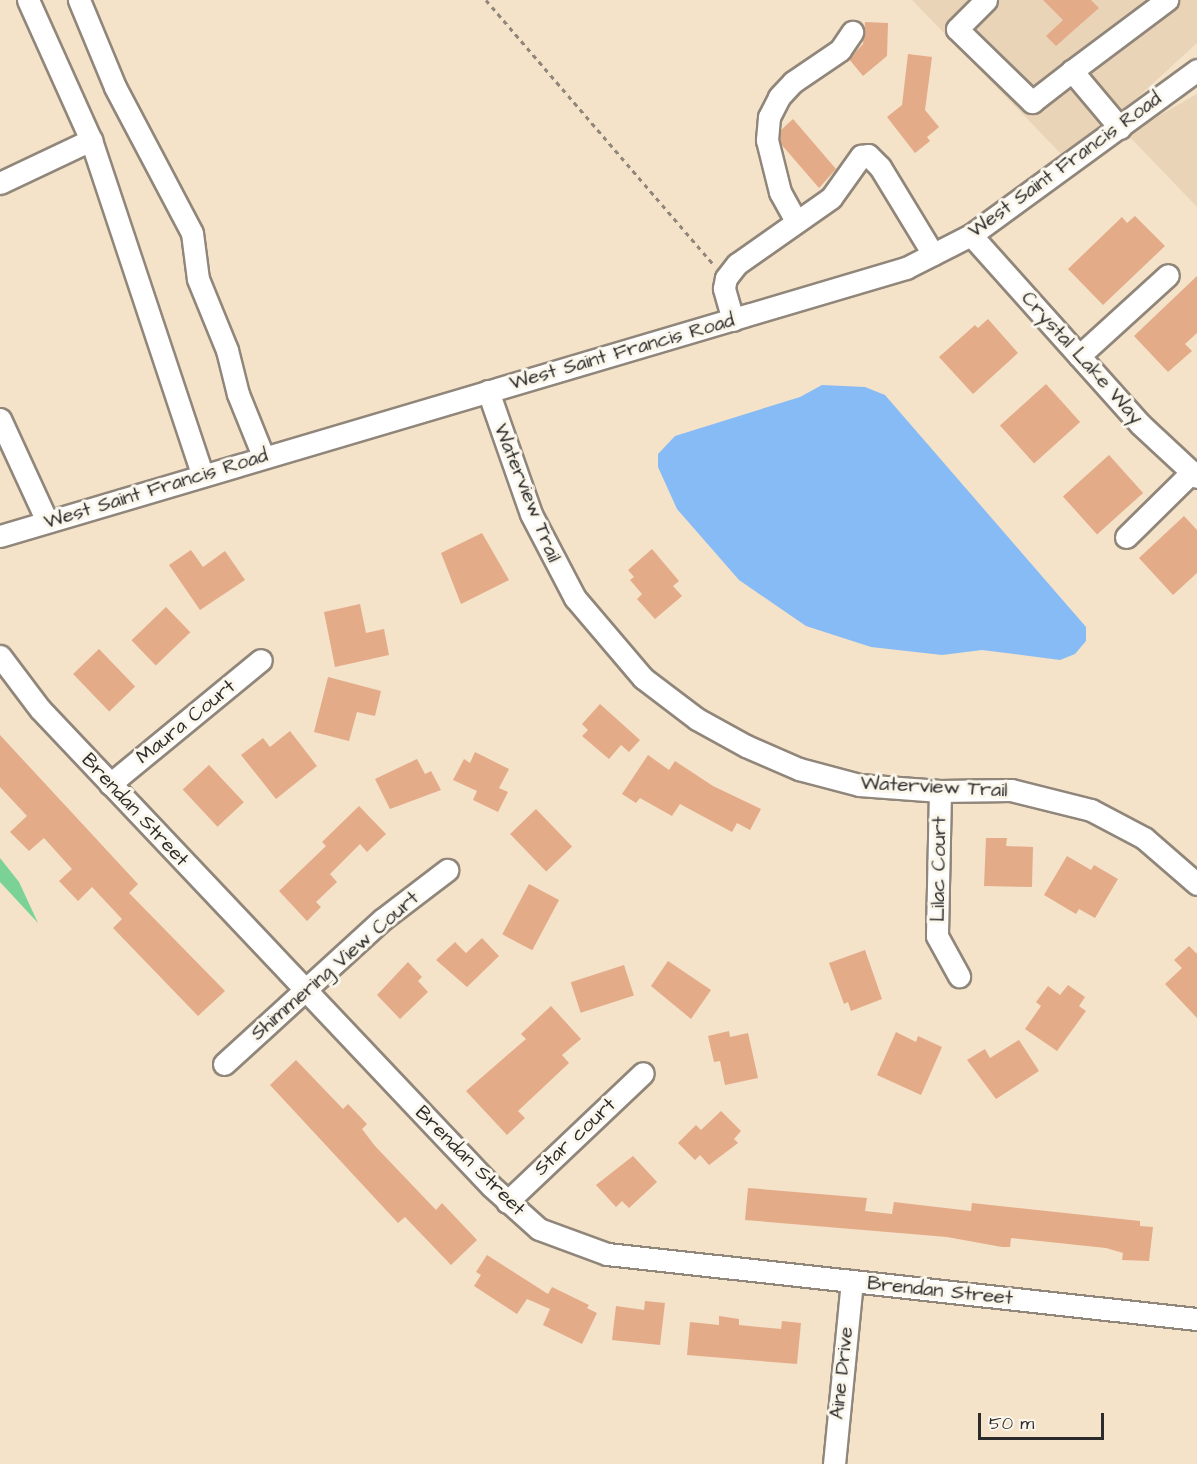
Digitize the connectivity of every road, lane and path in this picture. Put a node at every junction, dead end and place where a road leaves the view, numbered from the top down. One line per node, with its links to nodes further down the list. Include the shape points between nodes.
1 (28, 0): 10 (street)
2 (80, 0): 21 (street, via 115,87 192,233 198,279)
3 (486, 0): 16 (path)
4 (986, 0): 7 (street, via 957,29 1032,102)
5 (1167, 0): 7 (street)
6 (852, 32): 12 (street, via 840,50 793,82 779,97 769,117 767,140 780,192)
7 (1072, 71): 9 (street)
8 (1195, 74): 9 (street, West Saint Francis Road)
9 (1120, 128): 13 (street, West Saint Francis Road)
10 (91, 140): 11 (street); 22 (street)
11 (0, 183)
12 (796, 221): 14 (street, via 831,198 855,161 868,155 880,167); 16 (street, via 737,264)
13 (971, 234): 14 (street, West Saint Francis Road); 18 (street, Crystal Lake Way)
14 (933, 254): 17 (street, West Saint Francis Road, via 906,268)
15 (1168, 274): 18 (street)
16 (726, 278): 17 (street, via 724,288)
17 (733, 320): 19 (street, West Saint Francis Road)
18 (1079, 356): 23 (street, Crystal Lake Way, via 1140,424)
19 (489, 391): 21 (street, West Saint Francis Road); 30 (street, Waterview Trail, via 531,514 557,569 598,630 643,678 697,719 799,769 859,785)
20 (0, 419): 24 (street)
21 (263, 456): 22 (street, West Saint Francis Road)
22 (202, 473): 24 (street, West Saint Francis Road)
23 (1195, 474): 26 (street)
24 (47, 521): 25 (street, West Saint Francis Road)
25 (0, 536)
26 (1126, 537)
27 (0, 656): 29 (street, Brendan Street, via 40,709)
28 (261, 660): 29 (street, Maura Court)
29 (110, 784): 34 (street, Brendan Street)
30 (940, 791): 32 (street, Waterview Trail, via 1011,790 1091,810 1143,838); 33 (street, Lilac Court, via 937,936)
31 (447, 870): 34 (street, Shimmering View Court, via 383,919)
32 (1197, 884)
33 (959, 976)
34 (305, 988): 35 (street, Shimmering View Court); 37 (street, Brendan Street)
35 (224, 1064)
36 (643, 1073): 37 (street, Star court)
37 (507, 1202): 38 (street, Brendan Street, via 539,1229 607,1254)
38 (852, 1281): 39 (street, Brendan Street); 40 (street, Aine Drive)
39 (1197, 1319)
40 (834, 1464)

